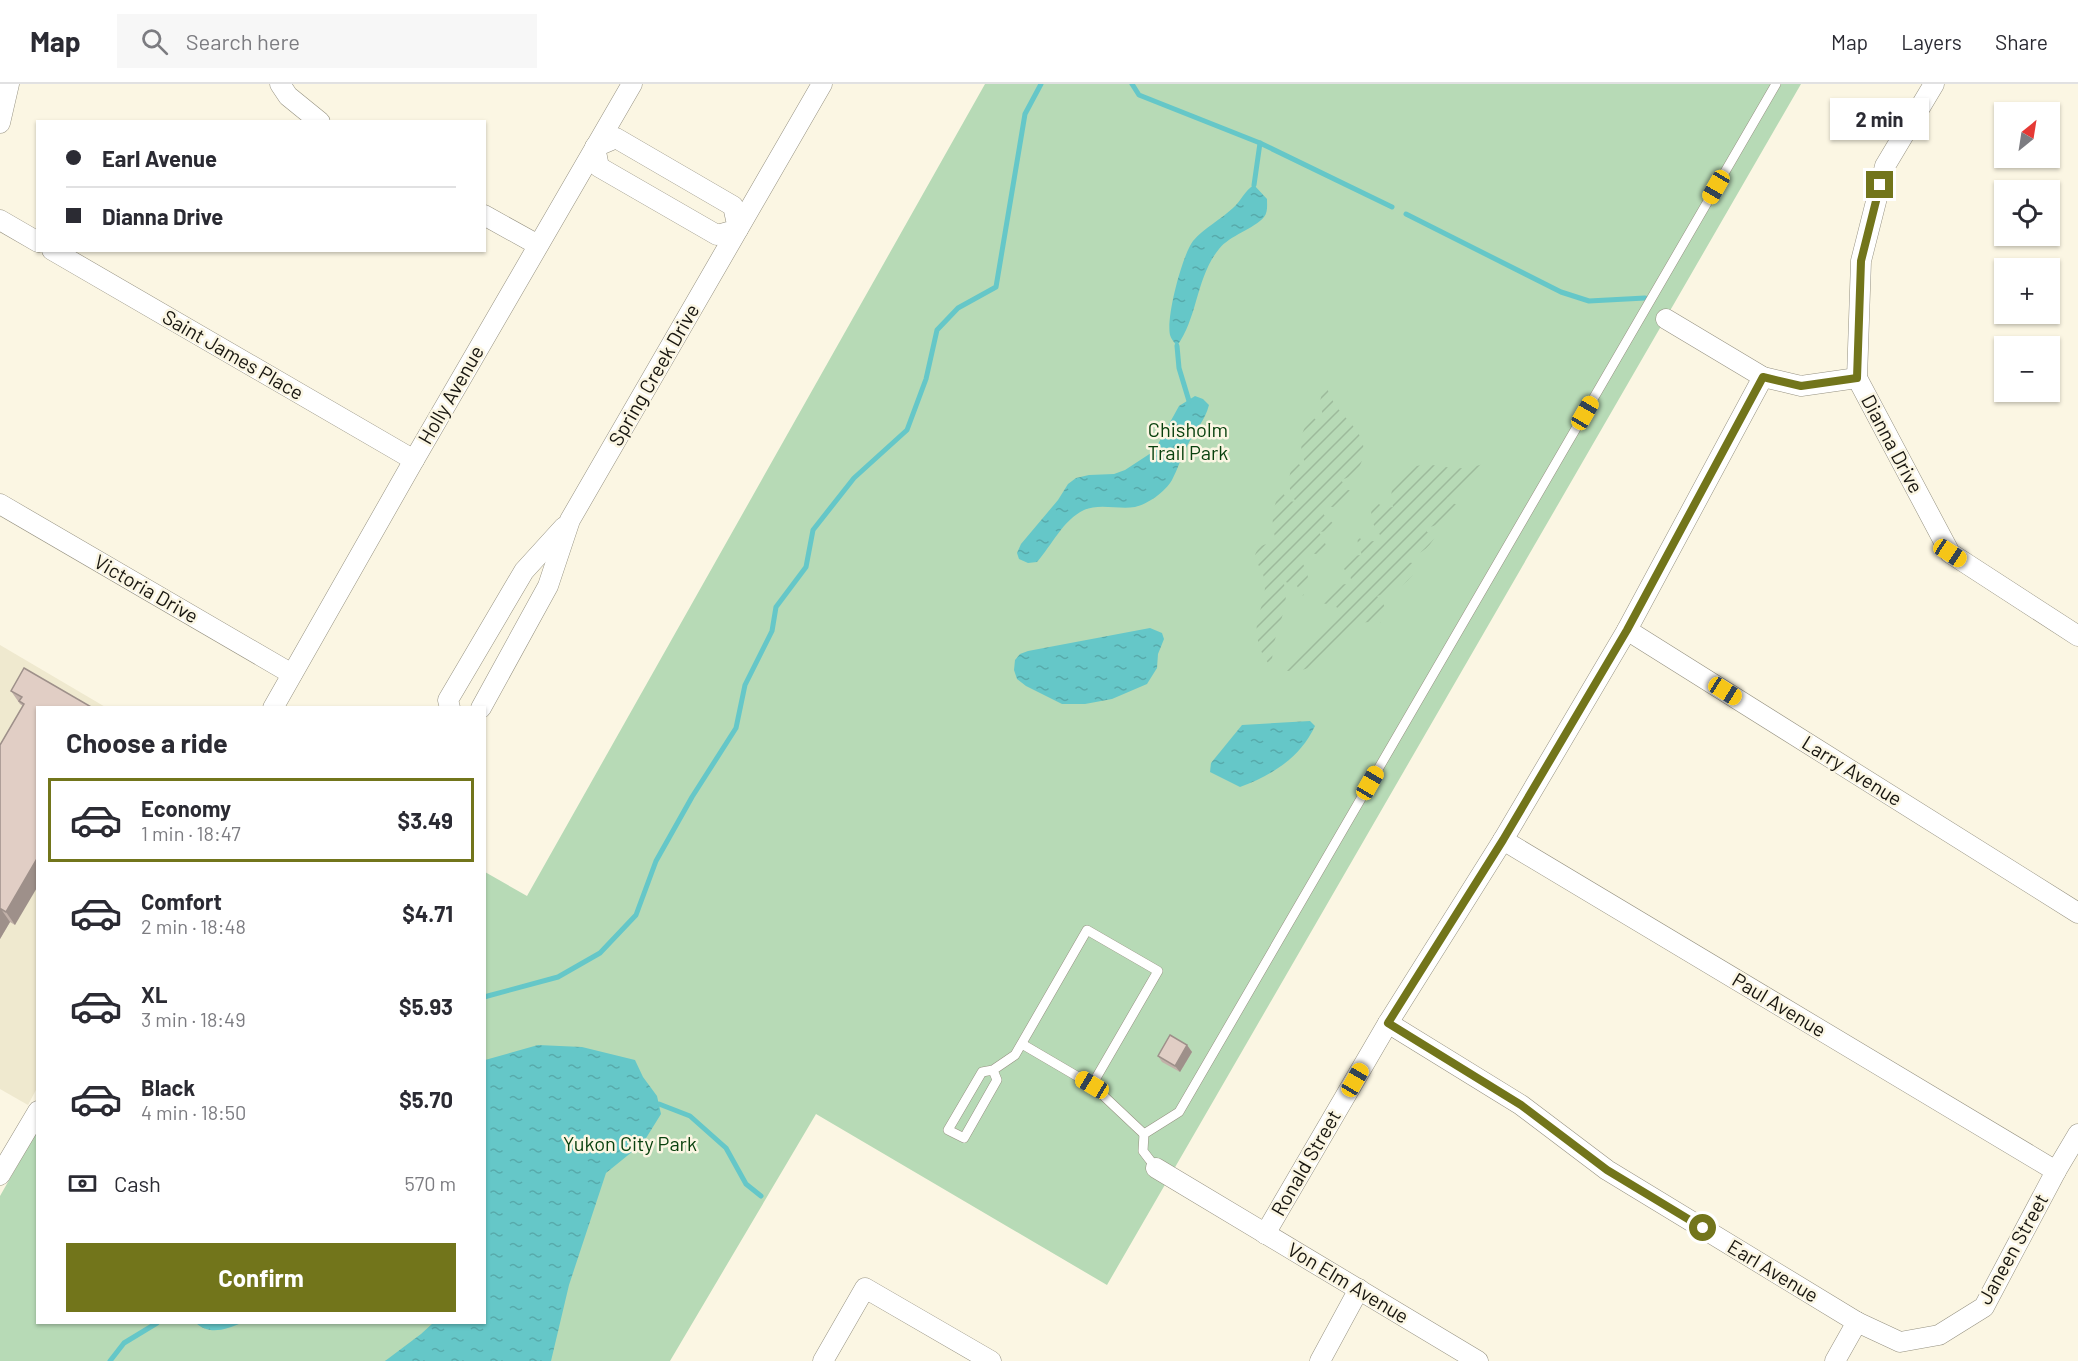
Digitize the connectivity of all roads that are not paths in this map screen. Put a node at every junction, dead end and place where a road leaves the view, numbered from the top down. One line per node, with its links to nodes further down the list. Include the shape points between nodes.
1 (9, 84): 8 (street)
2 (280, 84): 7 (street, via 288,96)
3 (632, 84): 9 (street, Holly Avenue)
4 (822, 84): 12 (street, Spring Creek Drive)
5 (1776, 84): 35 (lane, via 1179,1112)
6 (1934, 84): 18 (street, Dianna Drive, via 1885,166 1861,261)
7 (318, 120)
8 (0, 123)
9 (595, 147): 12 (street, via 599,167 717,235); 12 (street, via 616,138 734,206); 14 (street, Holly Avenue)
10 (486, 216): 14 (street)
11 (0, 220): 13 (street)
12 (738, 229): 21 (street, Spring Creek Drive)
13 (36, 241)
14 (538, 245): 19 (street, Holly Avenue)
15 (55, 252): 19 (street, Saint James Place)
16 (1666, 319): 17 (street)
17 (1763, 377): 18 (street, via 1801,386); 22 (street, Ronald Street)
18 (1857, 378): 23 (street, Dianna Drive, via 1950,553)
19 (414, 460): 24 (street, Holly Avenue)
20 (0, 504): 24 (street, Victoria Drive)
21 (570, 520): 26 (street, Spring Creek Drive, via 524,571 448,700); 27 (street, Spring Creek Drive, via 548,586)
22 (1627, 630): 28 (street, Ronald Street); 29 (street, Larry Avenue)
23 (2078, 636)
24 (292, 674): 25 (street, Holly Avenue)
25 (274, 706)
26 (450, 706)
27 (482, 706)
28 (1503, 840): 30 (street, Ronald Street); 38 (street, Paul Avenue)
29 (2078, 913)
30 (1388, 1023): 40 (street, Ronald Street); 42 (street, Earl Avenue, via 1521,1105 1607,1170)
31 (1022, 1044): 32 (lane, via 1015,1055); 33 (lane); 33 (lane, via 1087,930 1158,971)
32 (993, 1070): 32 (lane, via 982,1072 948,1130 964,1138 997,1080)
33 (1092, 1085): 35 (lane)
34 (36, 1114): 39 (street)
35 (1144, 1134): 37 (lane, via 1143,1151)
36 (2078, 1134): 38 (street, Janeen Street)
37 (1156, 1168): 40 (street, Von Elm Avenue)
38 (2056, 1171): 42 (street, Janeen Street, via 1984,1307 1939,1335 1900,1342)
39 (0, 1175)
40 (1265, 1234): 41 (street, Von Elm Avenue)
41 (1359, 1289): 45 (street); 46 (street, Von Elm Avenue)
42 (1857, 1322): 47 (street)
43 (824, 1361): 44 (street, via 865,1288)
44 (991, 1361)
45 (1320, 1361)
46 (1478, 1361)
47 (1835, 1361)

